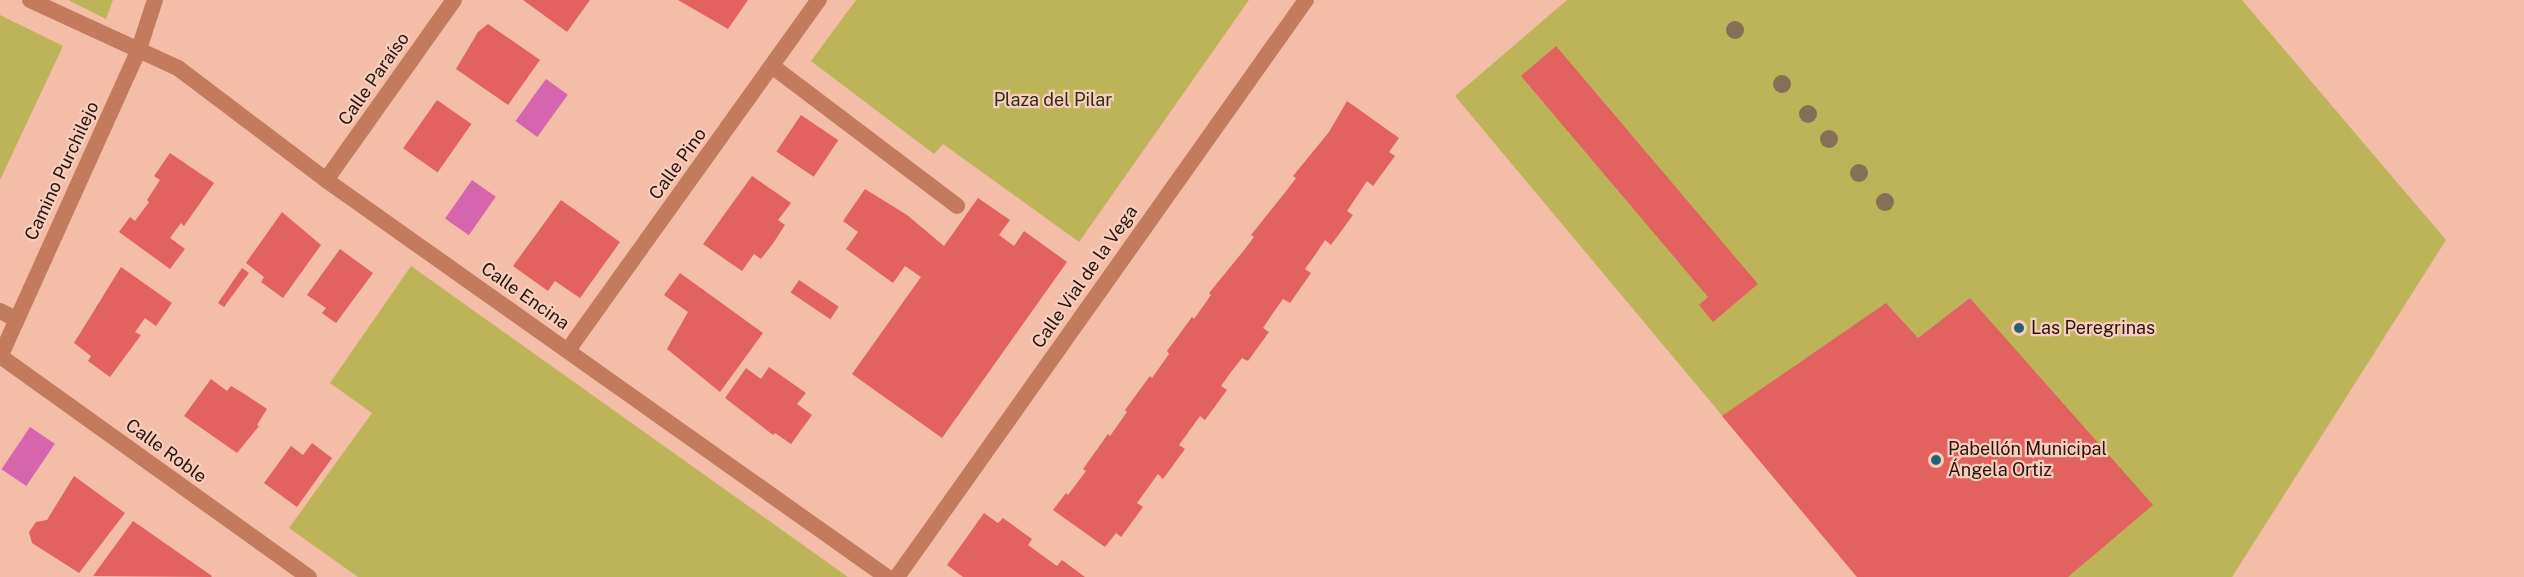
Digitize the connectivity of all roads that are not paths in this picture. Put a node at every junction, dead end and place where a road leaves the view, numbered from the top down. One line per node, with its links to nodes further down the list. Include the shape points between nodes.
1 (30, 0): 6 (street, Calle Encina)
2 (155, 0): 6 (street, Camino Purchilejo)
3 (454, 0): 8 (street, Calle Paraíso)
4 (819, 0): 7 (street, Calle Pino)
5 (1306, 0): 16 (street, Calle Vial de la Vega)
6 (138, 52): 8 (street, Calle Encina, via 178,68); 11 (street, Camino Purchilejo)
7 (772, 66): 9 (street); 12 (street, Calle Pino)
8 (326, 180): 12 (street, Calle Encina)
9 (957, 206)
10 (0, 311): 11 (street)
11 (16, 319): 13 (street, Camino Purchilejo)
12 (568, 350): 15 (street, Calle Encina)
13 (0, 356): 14 (street, Calle Roble)
14 (309, 577)
15 (887, 577)
16 (897, 577)

